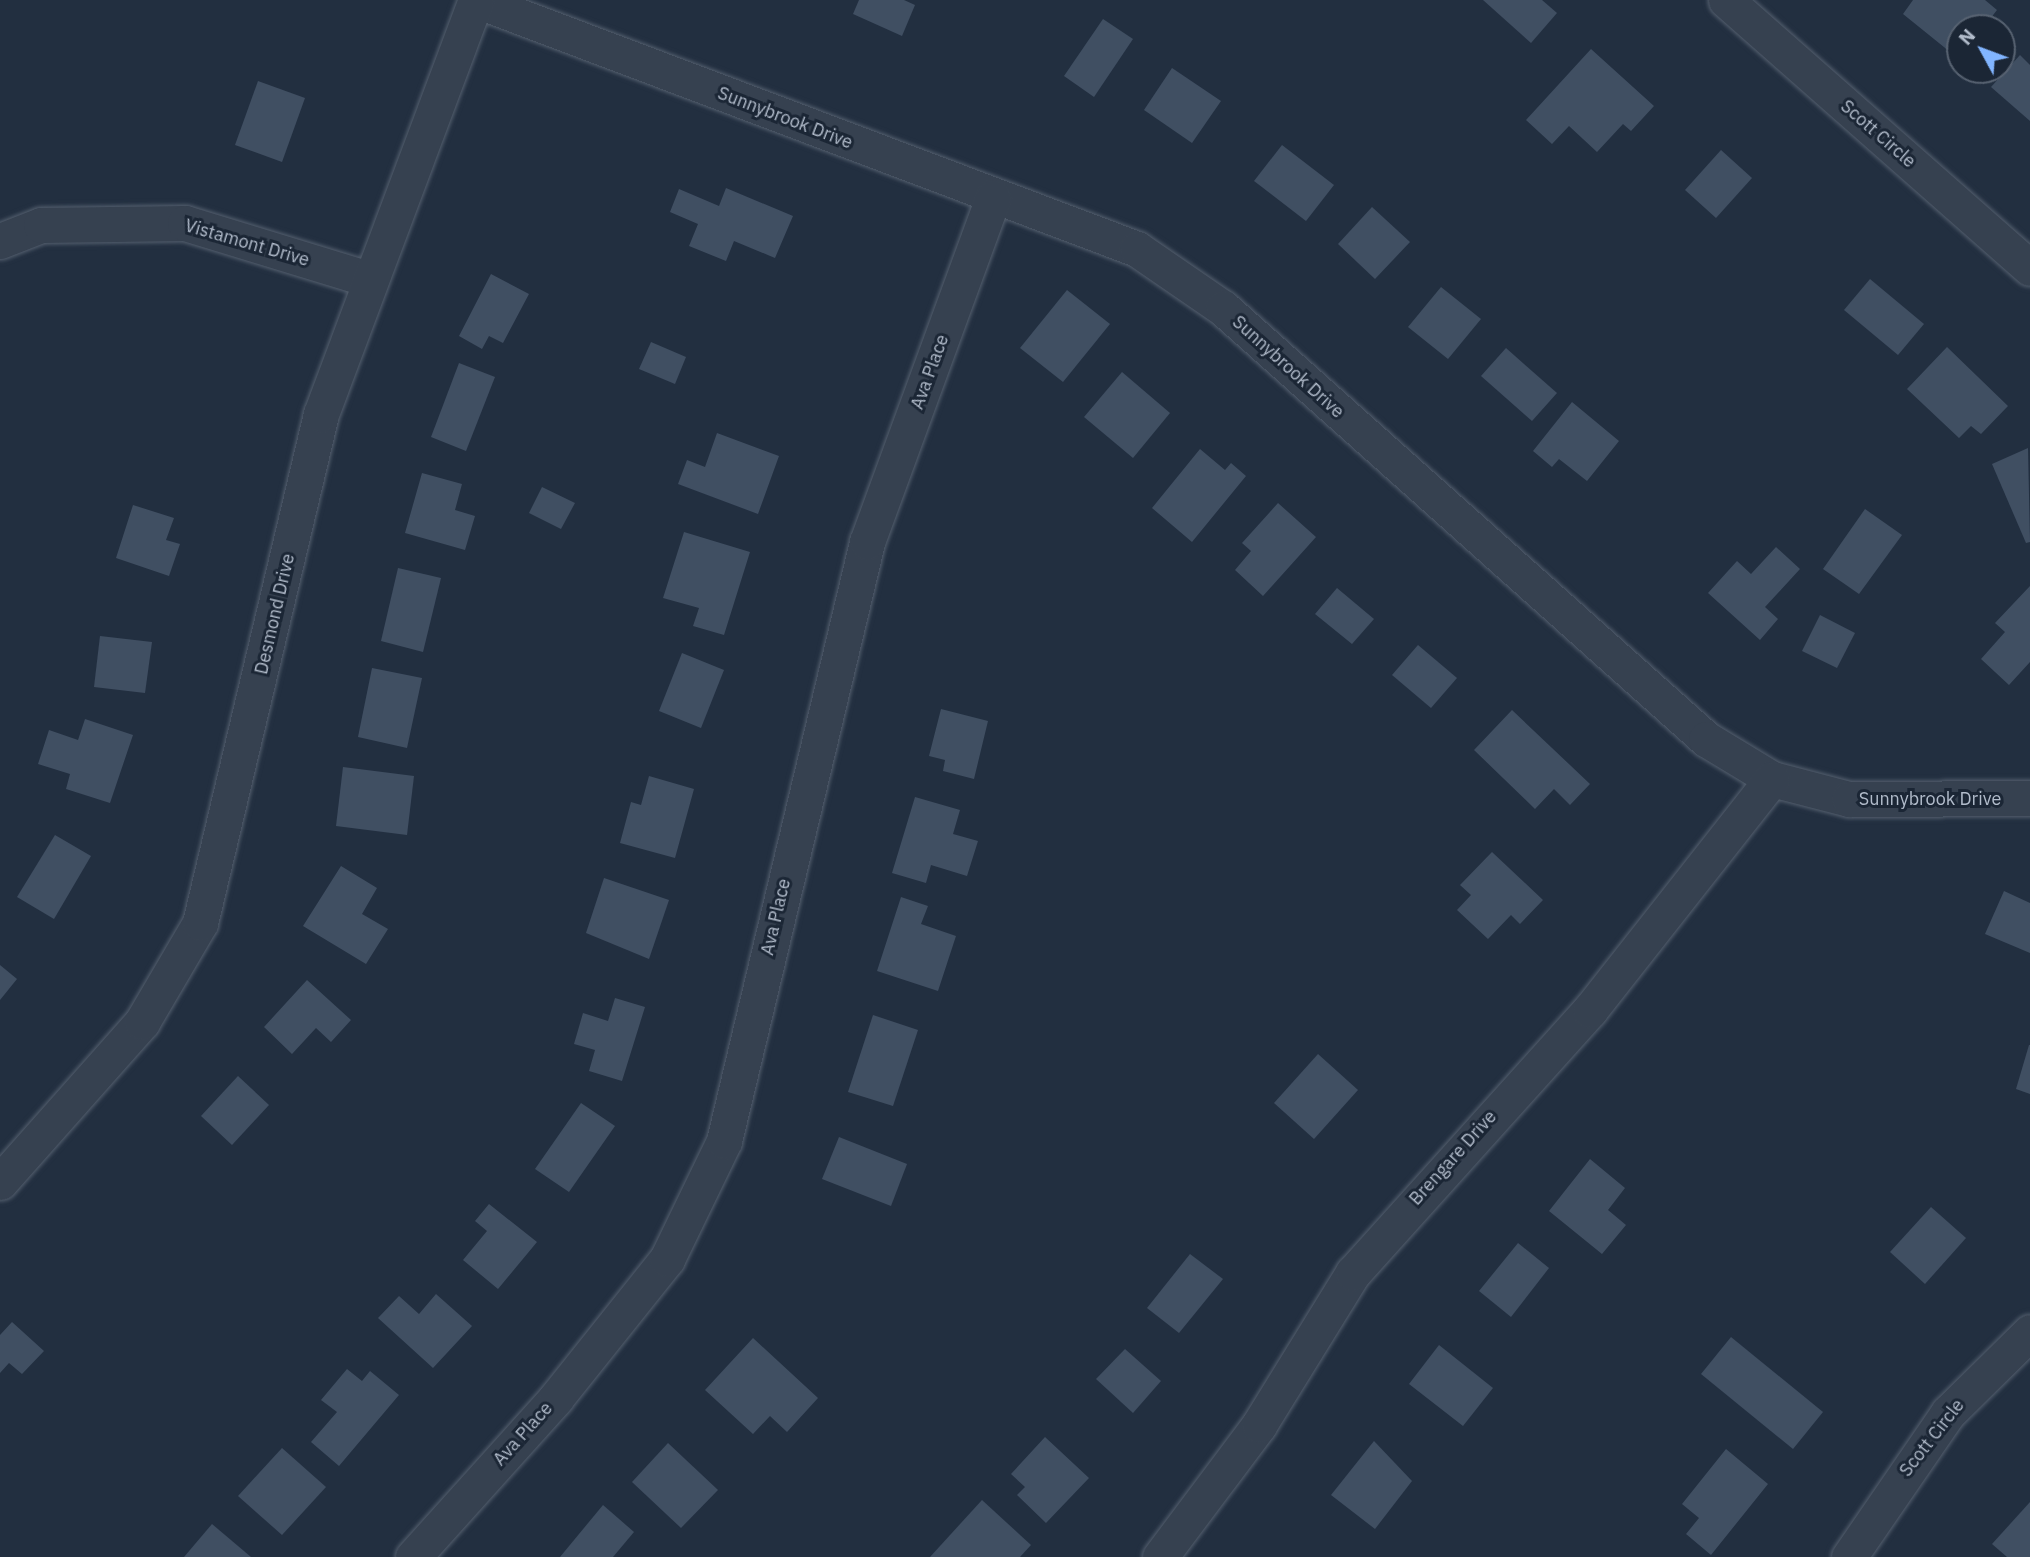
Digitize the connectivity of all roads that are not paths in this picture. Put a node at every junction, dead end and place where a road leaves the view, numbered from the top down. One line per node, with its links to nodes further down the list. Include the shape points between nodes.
1 (476, 0): 3 (street, Sunnybrook Drive); 6 (street, Desmond Drive)
2 (1726, 0): 5 (street, Scott Circle)
3 (993, 197): 7 (street, Sunnybrook Drive, via 1137,249 1183,277 1706,739); 11 (street, Ava Place, via 867,542 724,1141 667,1259 556,1398)
4 (0, 241): 6 (street, Vistamont Drive, via 41,225 184,223)
5 (2030, 268)
6 (368, 279): 9 (street, Desmond Drive, via 321,414 200,923 142,1022)
7 (1772, 779): 8 (street, Sunnybrook Drive, via 1849,799); 12 (street, Brengare Drive, via 1590,1010 1353,1273 1259,1425)
8 (2030, 798)
9 (0, 1182)
10 (2030, 1332): 13 (street, Scott Circle, via 1948,1413)
11 (413, 1557)
12 (1160, 1557)
13 (1849, 1557)

